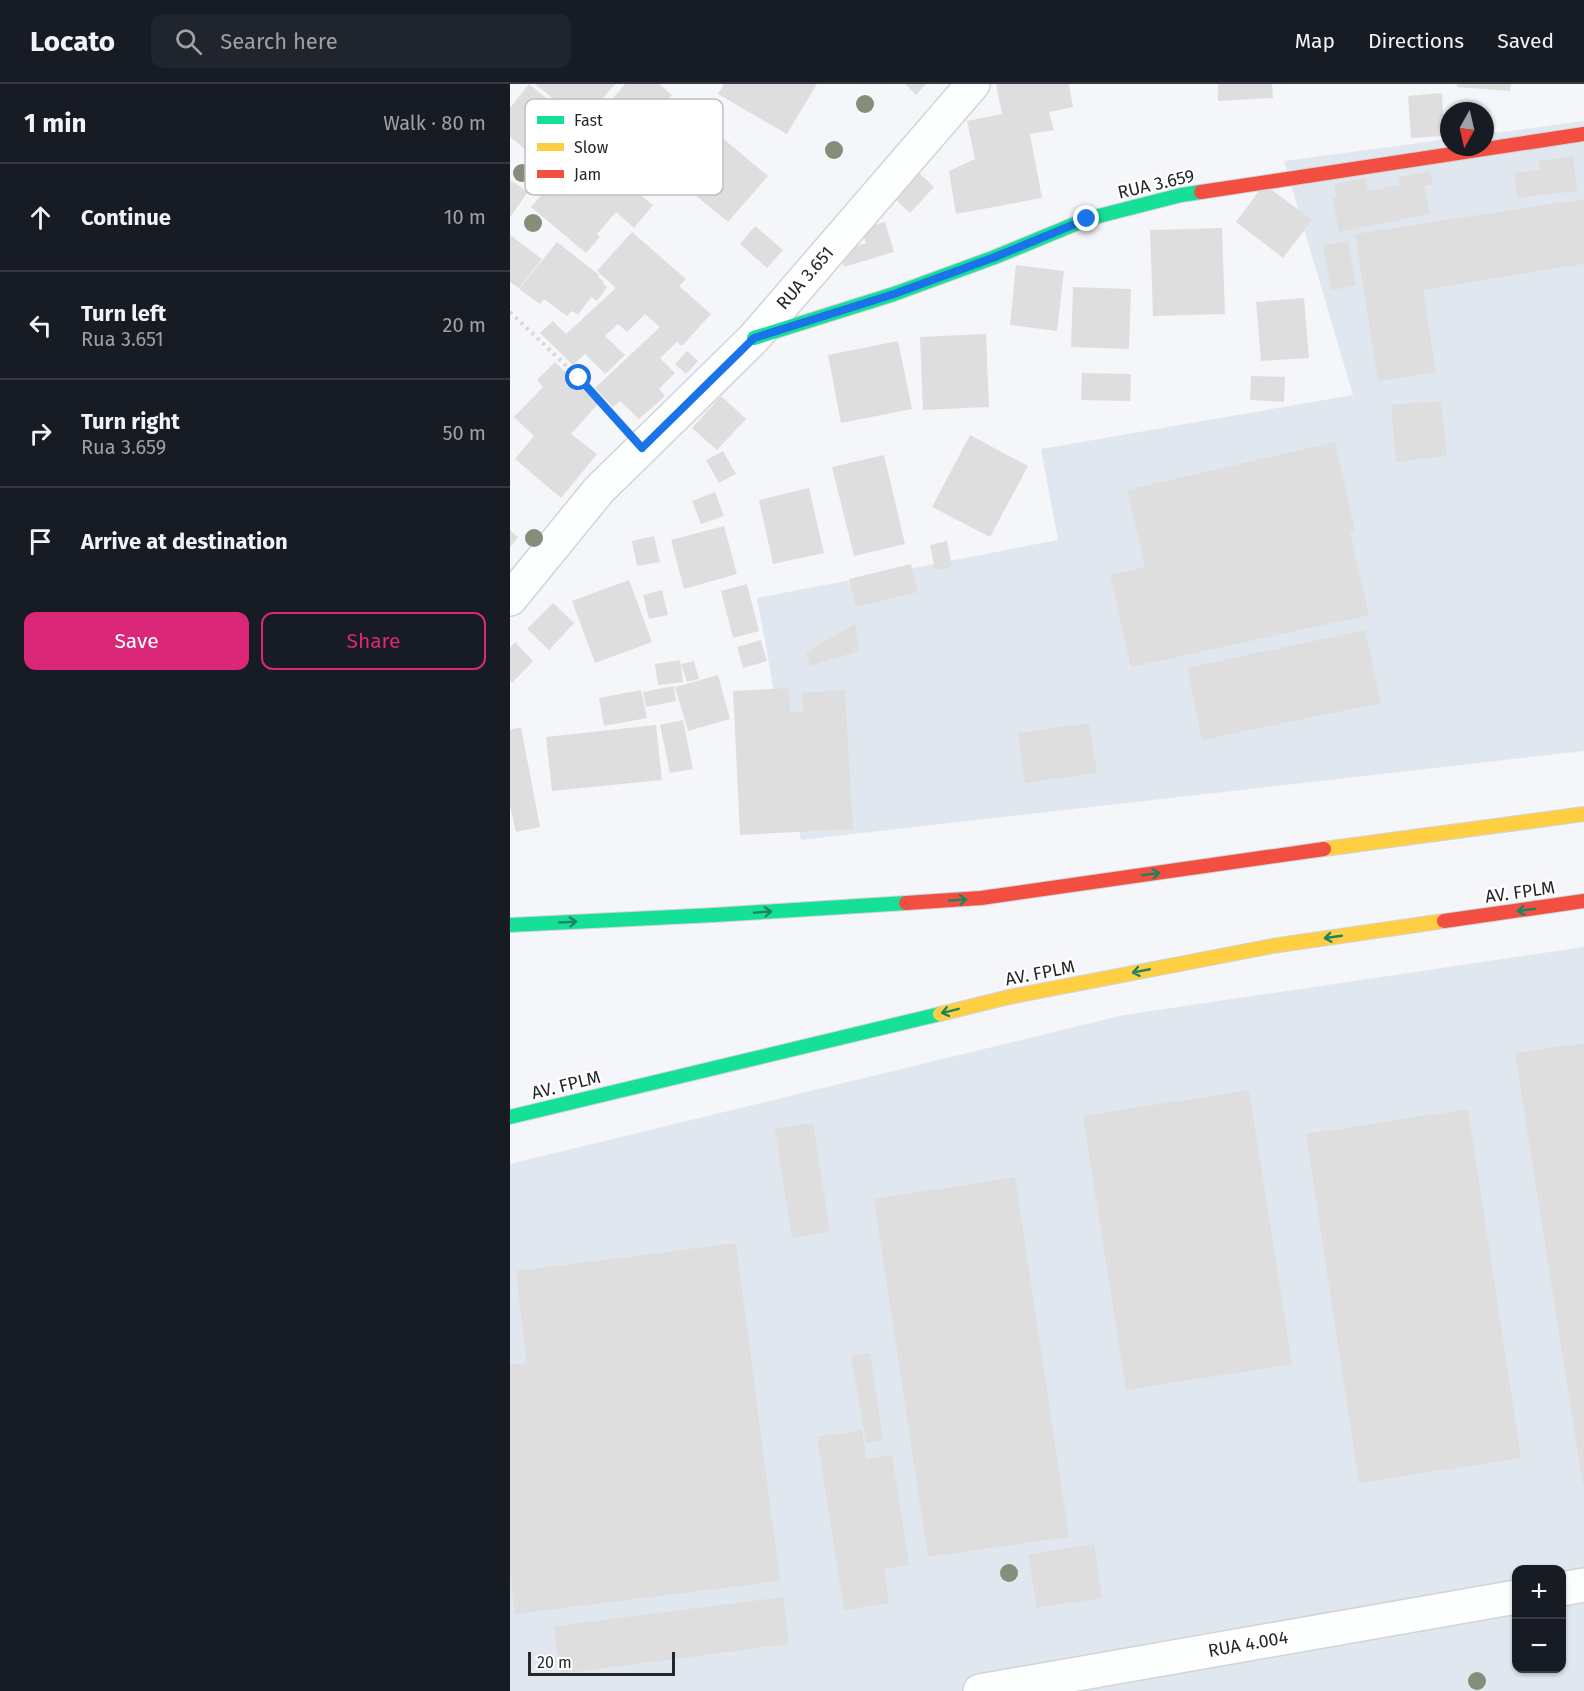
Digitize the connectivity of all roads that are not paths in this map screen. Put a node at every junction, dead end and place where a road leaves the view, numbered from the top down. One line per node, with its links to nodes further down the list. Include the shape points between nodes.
1 (973, 84): 3 (street, RUA 3.651)
2 (1584, 134): 3 (main road, RUA 3.659, via 1170,198 1087,219 894,294)
3 (754, 338): 4 (street, RUA 3.651, via 599,490)
4 (510, 599)
5 (1584, 814): 7 (main road, one-way to 5, via 981,898)
6 (1584, 901): 8 (main road, AV. FPLM, one-way to 8, via 1272,946 1009,997)
7 (510, 924)
8 (510, 1117)
9 (1584, 1585): 10 (street)
10 (1566, 1588)
11 (1512, 1598): 12 (street, RUA 4.004)
12 (980, 1691)

